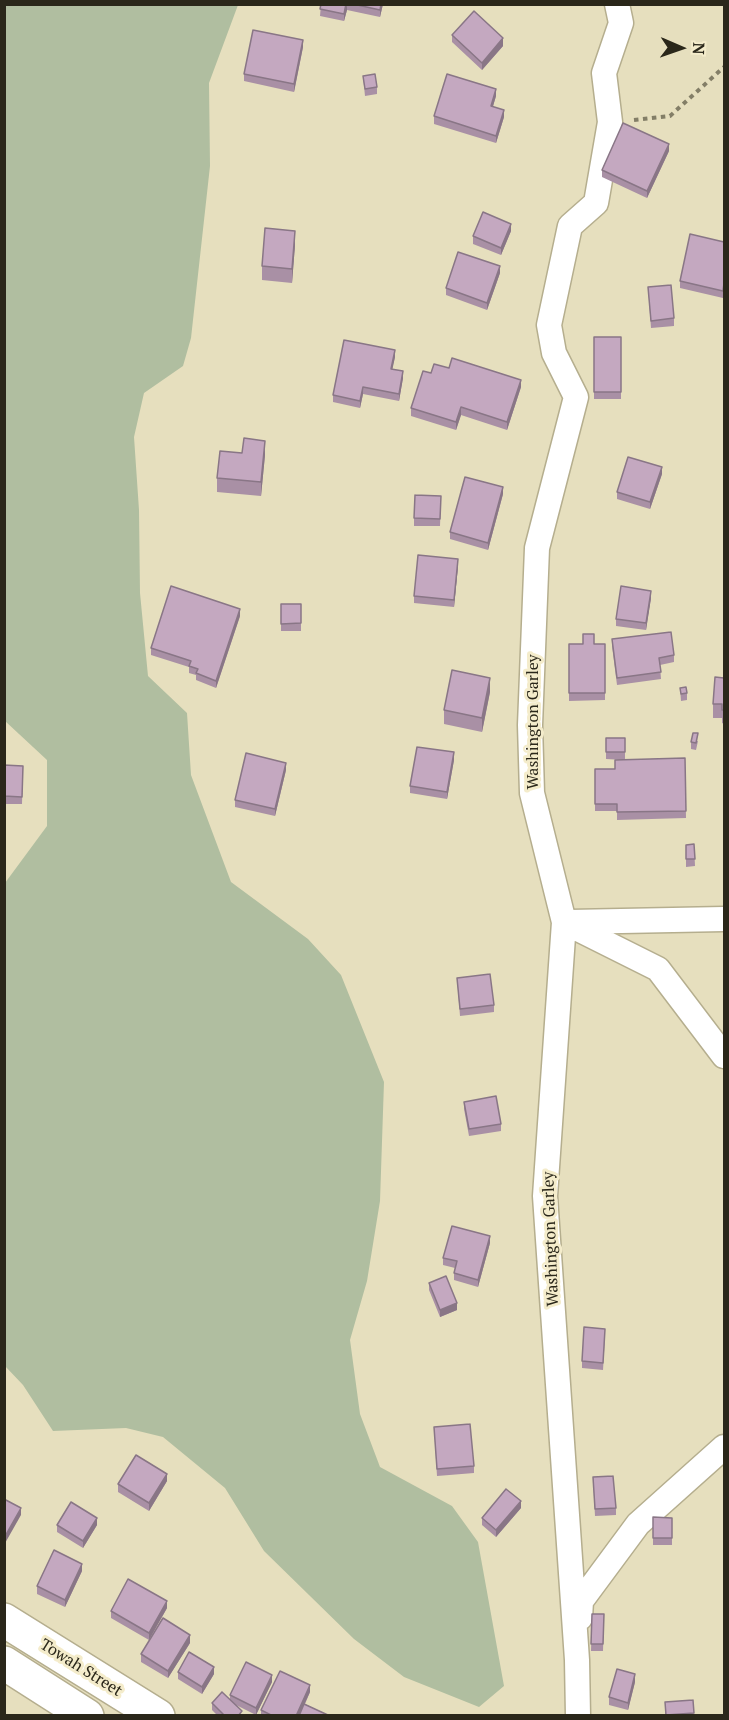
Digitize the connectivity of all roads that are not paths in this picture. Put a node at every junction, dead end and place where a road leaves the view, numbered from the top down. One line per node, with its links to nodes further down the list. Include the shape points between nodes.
1 (618, 4): 3 (street, Washington Garley, via 621,24 604,73 610,122 596,203 570,226 549,325 554,353 576,397 537,548 531,793)
2 (724, 919): 3 (street)
3 (564, 922): 4 (street, via 658,969); 7 (street, Washington Garley, via 545,1196)
4 (724, 1056)
5 (724, 1447): 7 (street, via 638,1524 581,1601)
6 (4, 1620): 10 (street, Towah Street)
7 (577, 1660): 11 (street, Washington Garley)
8 (4, 1663): 9 (street)
9 (87, 1716)
10 (158, 1716)
11 (578, 1716)

